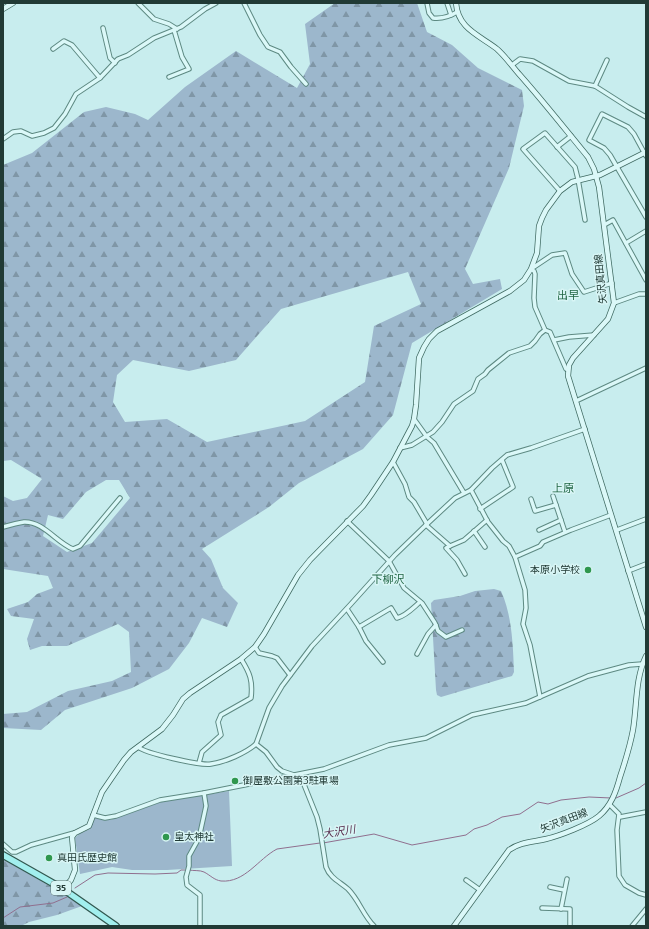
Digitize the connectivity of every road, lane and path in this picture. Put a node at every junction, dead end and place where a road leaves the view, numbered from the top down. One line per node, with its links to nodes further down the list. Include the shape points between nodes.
1 (13, 3): 8 (main road)
2 (138, 3): 12 (street, via 154,19)
3 (216, 3): 12 (street)
4 (244, 3): 19 (street, via 268,47 280,52)
5 (427, 3): 10 (street, via 433,18)
6 (447, 3): 10 (street)
7 (456, 3): 9 (main road, 矢沢真田線)
8 (3, 8)
9 (457, 12): 10 (street); 16 (main road, 矢沢真田線, via 476,36 498,50)
10 (451, 15)
11 (103, 28): 15 (street, via 110,58)
12 (176, 29): 15 (street, via 154,38); 17 (street, via 182,57 189,69)
13 (53, 48): 18 (street, via 64,41 72,45)
14 (607, 60): 20 (street)
15 (115, 63): 18 (street)
16 (512, 65): 20 (street, via 520,59 533,60 563,79); 22 (main road, 矢沢真田線)
17 (169, 77)
18 (100, 78): 23 (street, via 76,94 54,128 32,136 21,131 13,132)
19 (306, 84)
20 (595, 86): 21 (street)
21 (646, 117)
22 (571, 136): 24 (street); 27 (main road, 矢沢真田線, via 588,157)
23 (3, 139)
24 (557, 147): 28 (street, via 575,167); 29 (street, via 545,133 523,149)
25 (646, 154): 26 (main road); 26 (street, via 628,127 602,114 589,140 604,148)
26 (617, 167): 27 (main road); 30 (street)
27 (596, 176): 28 (main road); 32 (main road, 矢沢真田線)
28 (578, 179): 29 (main road); 31 (street)
29 (560, 190): 35 (main road, via 546,210 539,226 537,253)
30 (646, 217)
31 (585, 220)
32 (604, 226): 34 (street, via 613,220); 37 (main road, 矢沢真田線)
33 (646, 231): 34 (street)
34 (626, 243): 36 (street)
35 (531, 269): 37 (street, via 552,255 565,253 572,274 584,292); 40 (street, via 535,274 535,307); 46 (main road, via 524,280 510,291 450,323 429,339 419,358)
36 (646, 280)
37 (612, 284): 39 (main road, 矢沢真田線)
38 (646, 294): 39 (street, via 638,294)
39 (614, 303): 41 (main road, 矢沢真田線, via 612,313)
40 (545, 330): 42 (street, via 550,332); 48 (street, via 530,346 509,353 478,379 473,391 454,404 442,422)
41 (594, 335): 42 (street); 44 (main road, 矢沢真田線, via 574,358)
42 (554, 340): 44 (street)
43 (646, 368): 45 (street)
44 (568, 370): 45 (main road)
45 (576, 401): 47 (main road)
46 (414, 419): 48 (street); 49 (main road)
47 (585, 429): 50 (street); 59 (main road)
48 (427, 437): 49 (street); 53 (street, via 434,443)
49 (400, 448): 51 (main road)
50 (502, 460): 52 (street); 58 (street, via 513,487)
51 (393, 462): 63 (main road, via 371,495); 64 (street, via 405,484 409,498)
52 (471, 490): 53 (street); 58 (street)
53 (464, 494): 64 (street, via 455,498)
54 (553, 496): 57 (street)
55 (120, 498): 65 (street, via 80,546 73,549 66,547 42,527 33,524 26,522)
56 (531, 499): 57 (street, via 535,512)
57 (556, 505): 62 (street)
58 (480, 509): 61 (street)
59 (611, 515): 67 (main road); 69 (street)
60 (646, 519): 67 (street)
61 (487, 520): 68 (street); 72 (street)
62 (561, 520): 66 (street); 69 (street)
63 (347, 521): 73 (street); 83 (main road, via 298,575)
64 (427, 524): 70 (street); 73 (street)
65 (3, 527)
66 (539, 530)
67 (616, 530): 75 (main road)
68 (474, 531): 70 (street, via 464,540); 71 (street)
69 (565, 532): 72 (street)
70 (450, 546): 76 (street, via 446,548)
71 (485, 547)
72 (515, 557): 90 (street, via 525,590 526,608 523,624 533,658)
73 (389, 562): 77 (street, via 404,588); 78 (street)
74 (646, 564): 75 (street)
75 (628, 571): 81 (main road)
76 (465, 574)
77 (420, 602): 79 (street); 80 (street, via 399,618 396,618 391,608)
78 (347, 609): 80 (street); 89 (street, via 312,646)
79 (436, 625): 82 (street, via 438,631 446,637); 84 (street)
80 (359, 627): 87 (street, via 366,641)
81 (646, 627)
82 (462, 630)
83 (255, 647): 86 (main road); 89 (street, via 259,653 277,658)
84 (417, 654)
85 (646, 656): 88 (main road, 矢沢真田線)
86 (241, 659): 92 (main road, via 190,693 162,729); 93 (street, via 252,679 251,698 220,715 218,722 221,735 202,752)
87 (383, 662)
88 (642, 664): 90 (street, via 588,676); 96 (main road, 矢沢真田線, via 629,751)
89 (290, 675): 91 (street, via 269,708)
90 (540, 697): 94 (street, via 472,715 426,738 389,745 324,769)
91 (256, 744): 93 (street, via 228,759 211,764); 94 (street, via 277,767)
92 (138, 747): 93 (street, via 146,752); 98 (main road, via 124,760 102,792)
93 (199, 763)
94 (294, 775): 95 (street); 115 (street, via 303,782 317,817 328,871 351,893)
95 (204, 793): 98 (street, via 160,800 116,816 105,818); 114 (street, via 206,806 199,838 190,853 186,877 187,885 198,893 201,899)
96 (610, 805): 99 (street); 107 (main road, 矢沢真田線, via 590,822 551,838 515,846 509,850)
97 (646, 812): 99 (street)
98 (93, 815): 100 (main road, via 89,826)
99 (620, 817): 109 (street, via 617,830 620,876 624,885)
100 (75, 833): 101 (street, via 31,845 16,852 12,852); 106 (main road, via 72,841 75,870)
101 (3, 844)
102 (3, 855): 106 (main road, 35)
103 (567, 879): 108 (street)
104 (466, 880): 107 (street)
105 (550, 887): 108 (street)
106 (63, 890): 113 (main road, 35)
107 (480, 890): 116 (main road, 矢沢真田線)
108 (564, 890): 111 (street)
109 (646, 895)
110 (542, 908): 111 (street)
111 (561, 908): 117 (street, via 570,909)
112 (646, 909): 118 (street)
113 (116, 926)
114 (200, 926)
115 (374, 926)
116 (454, 926)
117 (570, 926)
118 (632, 926)

